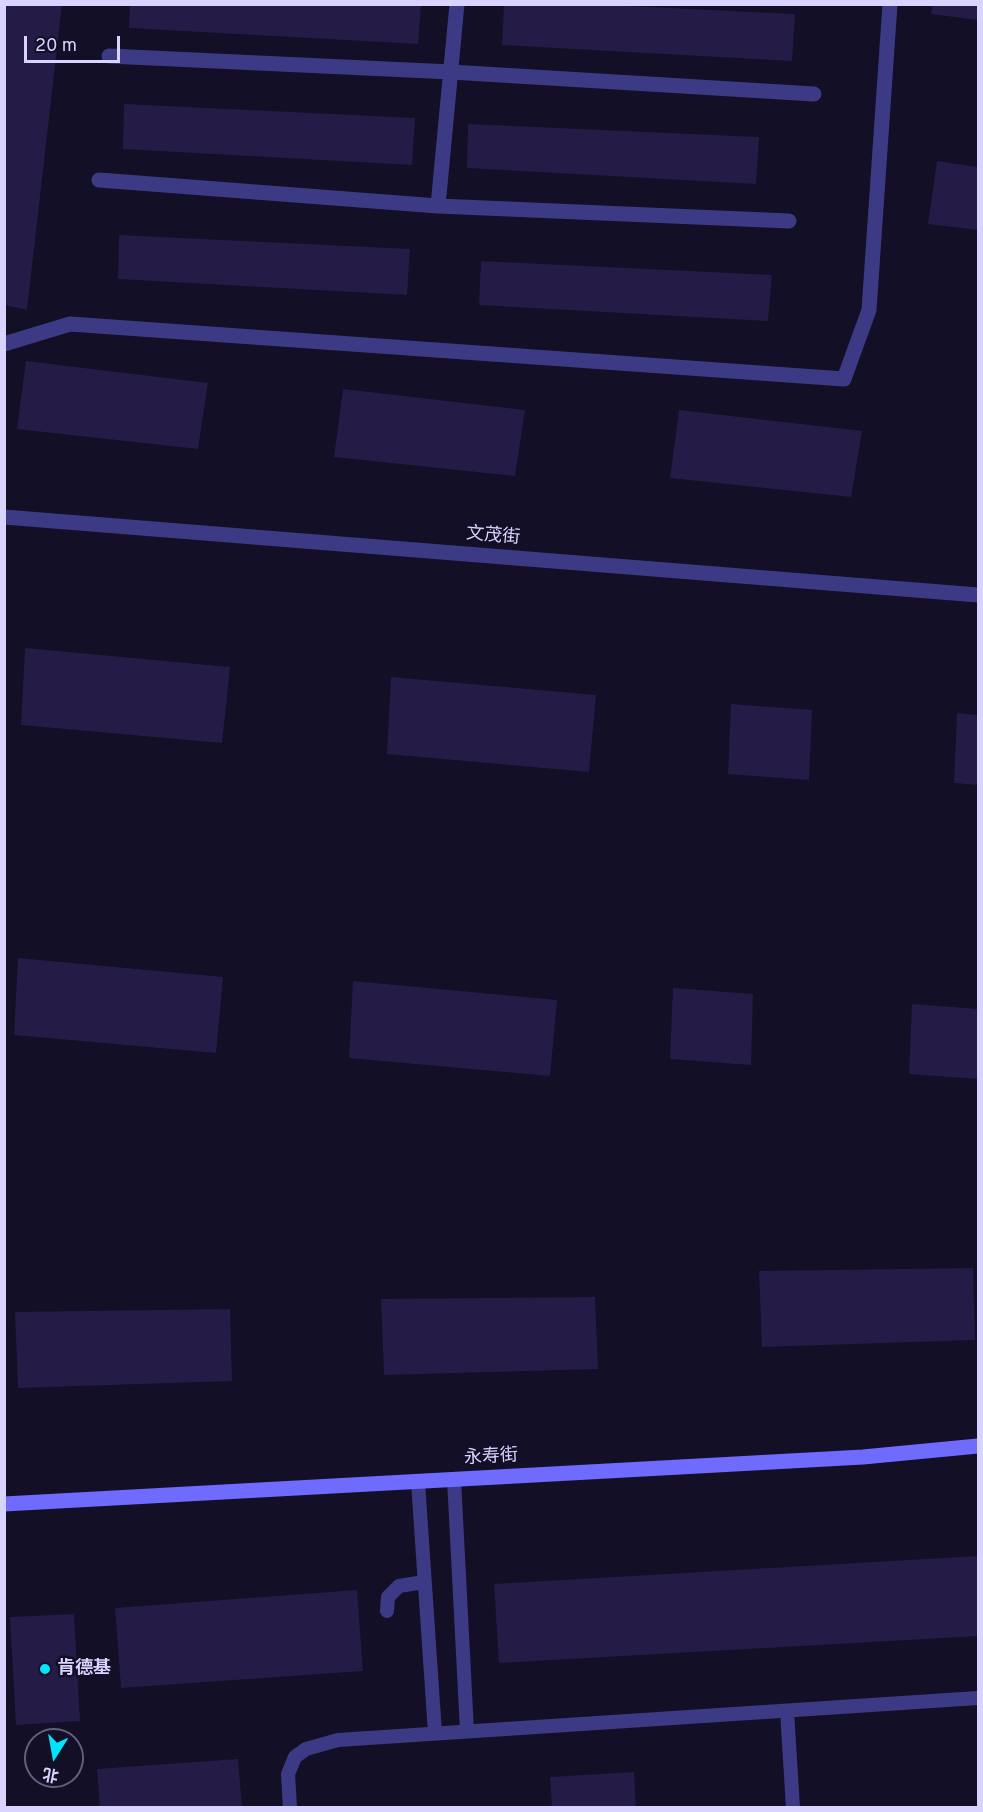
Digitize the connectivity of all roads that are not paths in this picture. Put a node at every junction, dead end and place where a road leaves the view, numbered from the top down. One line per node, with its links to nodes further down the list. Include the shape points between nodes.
1 (458, 4): 4 (street)
2 (890, 4): 9 (street, via 869,310 844,379 70,324)
3 (109, 56): 4 (street)
4 (451, 72): 5 (street); 7 (street)
5 (814, 94)
6 (99, 180): 7 (street)
7 (438, 206): 8 (street)
8 (789, 221)
9 (4, 344)
10 (4, 517): 11 (street, 文茂街)
11 (978, 595)
12 (978, 1446): 13 (street, 永寿街, via 863,1457)
13 (454, 1479): 14 (street, 永寿街); 20 (lane)
14 (418, 1482): 15 (street, 永寿街); 16 (lane)
15 (4, 1503)
16 (424, 1582): 17 (lane, via 399,1586 388,1597); 21 (lane)
17 (387, 1611)
18 (978, 1698): 19 (lane)
19 (787, 1711): 20 (lane); 23 (lane)
20 (467, 1731): 21 (lane)
21 (435, 1733): 22 (lane, via 338,1740 306,1749 295,1757 288,1774)
22 (290, 1808)
23 (793, 1808)

